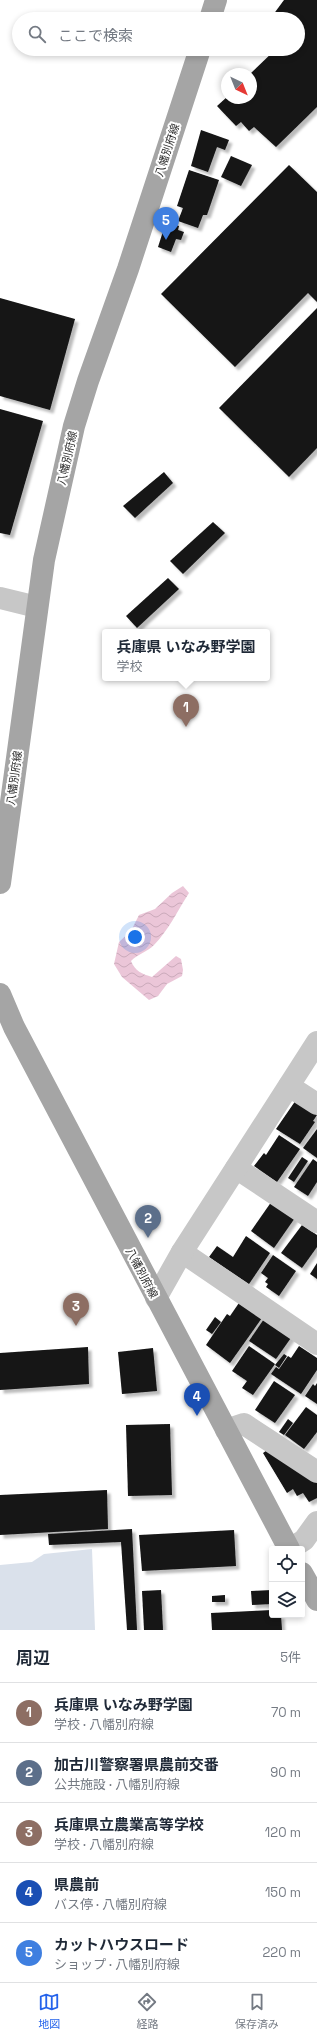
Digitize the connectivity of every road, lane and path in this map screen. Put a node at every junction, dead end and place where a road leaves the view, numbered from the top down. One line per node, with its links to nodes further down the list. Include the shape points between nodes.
1 (216, 0): 2 (main road)
2 (212, 12)
3 (198, 56): 5 (main road, 八幡別府線, via 128,270 76,418 44,560)
4 (0, 598): 5 (street)
5 (37, 607): 6 (main road, 八幡別府線)
6 (0, 883)
7 (0, 994): 14 (main road, 八幡別府線, via 14,1027)
8 (317, 1042): 9 (street)
9 (288, 1086): 10 (street); 11 (street)
10 (317, 1104)
11 (236, 1168): 12 (street); 13 (street)
12 (317, 1222)
13 (182, 1252): 14 (street); 15 (street)
14 (156, 1298): 16 (main road, 八幡別府線)
15 (317, 1344)
16 (226, 1430): 17 (street, via 244,1424); 19 (main road, 八幡別府線)
17 (317, 1472)
18 (317, 1522): 20 (street, via 304,1540)
19 (288, 1546)
20 (295, 1546)
21 (305, 1578): 22 (main road)
22 (317, 1600)

